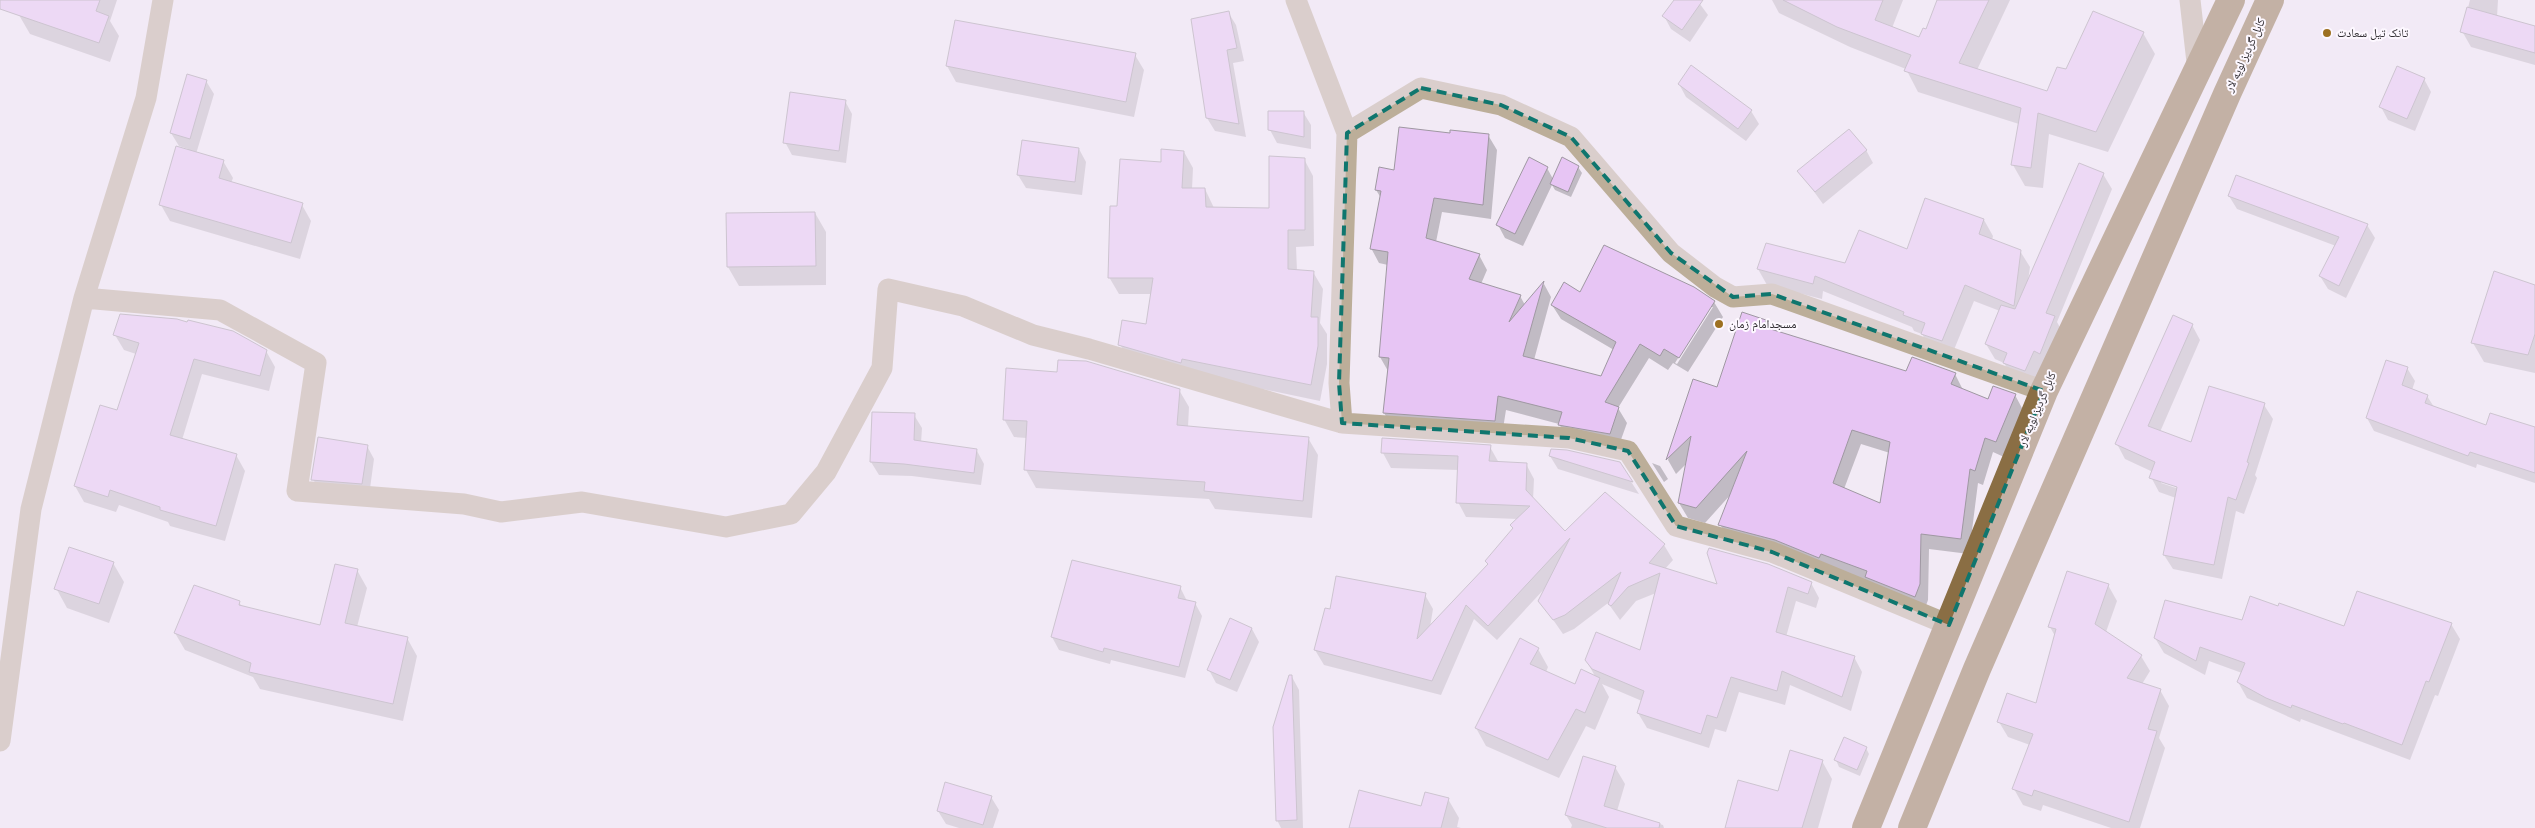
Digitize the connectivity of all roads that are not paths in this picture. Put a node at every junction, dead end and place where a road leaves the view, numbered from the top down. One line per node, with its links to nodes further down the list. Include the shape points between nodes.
1 (163, 0): 8 (street, via 146,98)
2 (1296, 0): 7 (street)
3 (2190, 0): 6 (street)
4 (2231, 0): 6 (highway, کابل گردیز لویه لار)
5 (2270, 0): 14 (highway, کابل گردیز لویه لار, via 1981,660)
6 (2198, 72): 9 (highway, کابل گردیز لویه لار)
7 (1347, 133): 9 (street, via 1421,88 1501,105 1571,137 1671,253 1732,297 1772,294); 10 (street, via 1339,383)
8 (84, 298): 10 (street, via 220,310 316,364 297,491 464,504 501,512 582,502 726,526 791,514 826,472 882,368 888,289 963,306 1033,335); 12 (street, via 31,509)
9 (2044, 391): 11 (highway, کابل گردیز لویه لار)
10 (1342, 423): 11 (street, via 1569,438 1628,451 1676,526 1772,552)
11 (1948, 625): 13 (highway, کابل گردیز لویه لار)
12 (0, 741)
13 (1866, 828)
14 (1912, 828)

